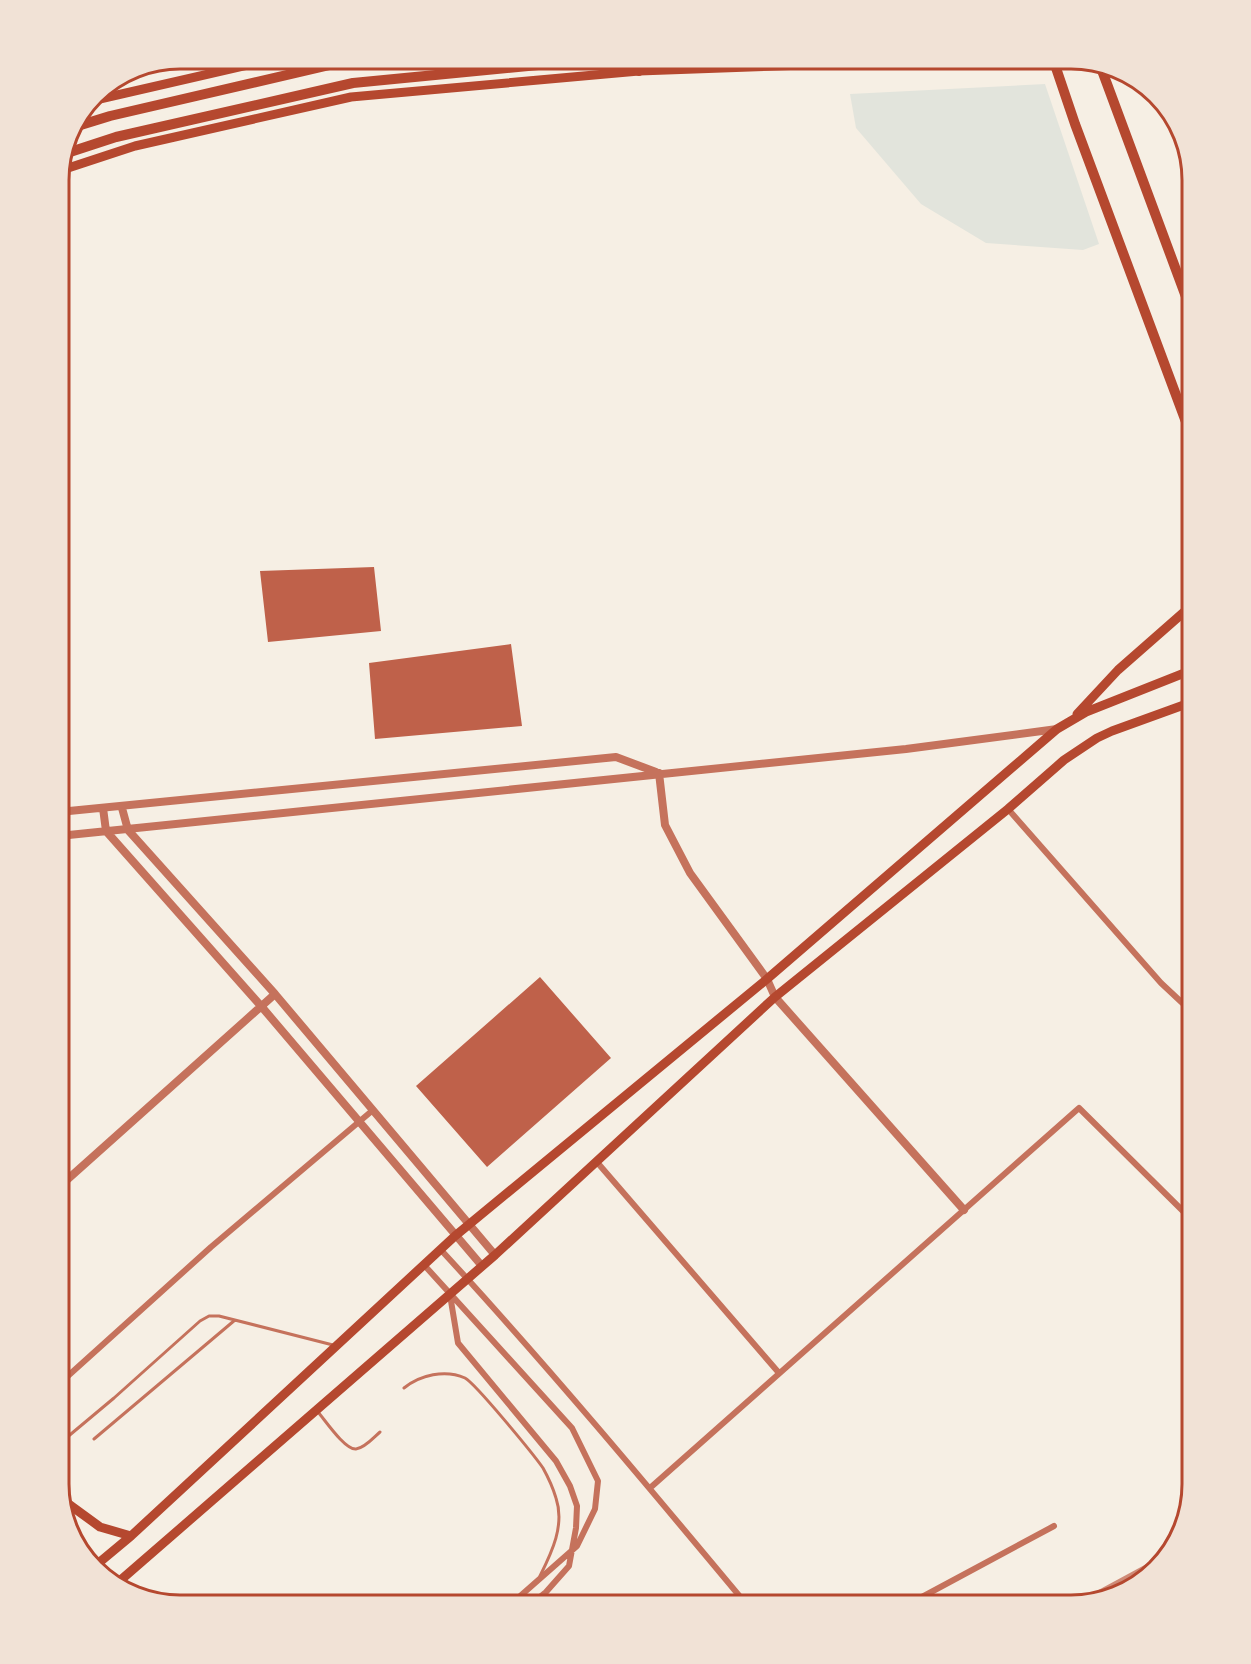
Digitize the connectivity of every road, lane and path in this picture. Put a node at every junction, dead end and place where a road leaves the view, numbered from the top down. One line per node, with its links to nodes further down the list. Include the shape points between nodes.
1 (227, 69): 8 (main road)
2 (314, 69): 9 (main road)
3 (497, 69): 10 (main road, via 353,83 116,137)
4 (695, 69): 6 (main road)
5 (1056, 69): 13 (main road)
6 (639, 71): 11 (main road, via 351,97 135,146)
7 (1103, 74): 12 (main road)
8 (107, 97)
9 (84, 124)
10 (73, 151)
11 (70, 167)
12 (1182, 286)
13 (1182, 412)
14 (1182, 614): 17 (main road, via 1118,670)
15 (1182, 674): 17 (main road)
16 (1182, 706): 22 (main road, via 1098,738 1064,760)
17 (1070, 721): 18 (main road)
18 (1057, 729): 19 (street, via 906,749); 27 (main road)
19 (659, 773): 21 (street, via 616,757); 24 (street); 27 (street, via 665,825 690,873)
20 (103, 808): 21 (street); 23 (street); 25 (street)
21 (122, 808): 24 (street)
22 (1008, 809): 29 (main road); 30 (street)
23 (69, 811)
24 (128, 830): 25 (street); 28 (street)
25 (106, 831): 26 (street); 31 (street)
26 (69, 835)
27 (767, 979): 29 (street); 38 (main road)
28 (275, 993): 31 (street); 32 (street)
29 (775, 996): 34 (main road); 36 (street)
30 (1182, 1003)
31 (261, 1006): 33 (street); 35 (street)
32 (374, 1110): 33 (street); 38 (street)
33 (359, 1123): 39 (street); 49 (street, via 211,1247)
34 (596, 1161): 41 (main road); 48 (street)
35 (69, 1177)
36 (964, 1210): 37 (street, via 1079,1108); 48 (street)
37 (1182, 1210)
38 (470, 1225): 39 (main road); 41 (street)
39 (455, 1236): 40 (main road); 43 (street)
40 (441, 1250): 42 (main road); 44 (street)
41 (495, 1255): 43 (main road)
42 (425, 1266): 45 (street); 47 (main road)
43 (482, 1266): 44 (main road)
44 (468, 1279): 45 (main road); 55 (street)
45 (450, 1294): 51 (main road); 61 (street, via 572,1428 598,1481 596,1509 578,1546); 63 (street, via 458,1343 556,1461 577,1506 569,1566)
46 (235, 1320): 47 (lane); 53 (lane, via 209,1316 200,1321); 54 (lane)
47 (335, 1346): 58 (main road)
48 (779, 1373): 55 (street)
49 (69, 1374)
50 (404, 1388): 61 (lane, via 423,1376 465,1378 543,1468 557,1499 558,1529 554,1548)
51 (317, 1411): 52 (lane, via 348,1448 364,1446); 60 (main road)
52 (380, 1432)
53 (69, 1435)
54 (94, 1439)
55 (650, 1488): 64 (street)
56 (71, 1506): 58 (main road, via 100,1527)
57 (1054, 1526): 65 (street)
58 (131, 1536): 59 (main road)
59 (101, 1561)
60 (122, 1579)
61 (538, 1581): 62 (street)
62 (522, 1595)
63 (542, 1595)
64 (739, 1595)
65 (926, 1595)

